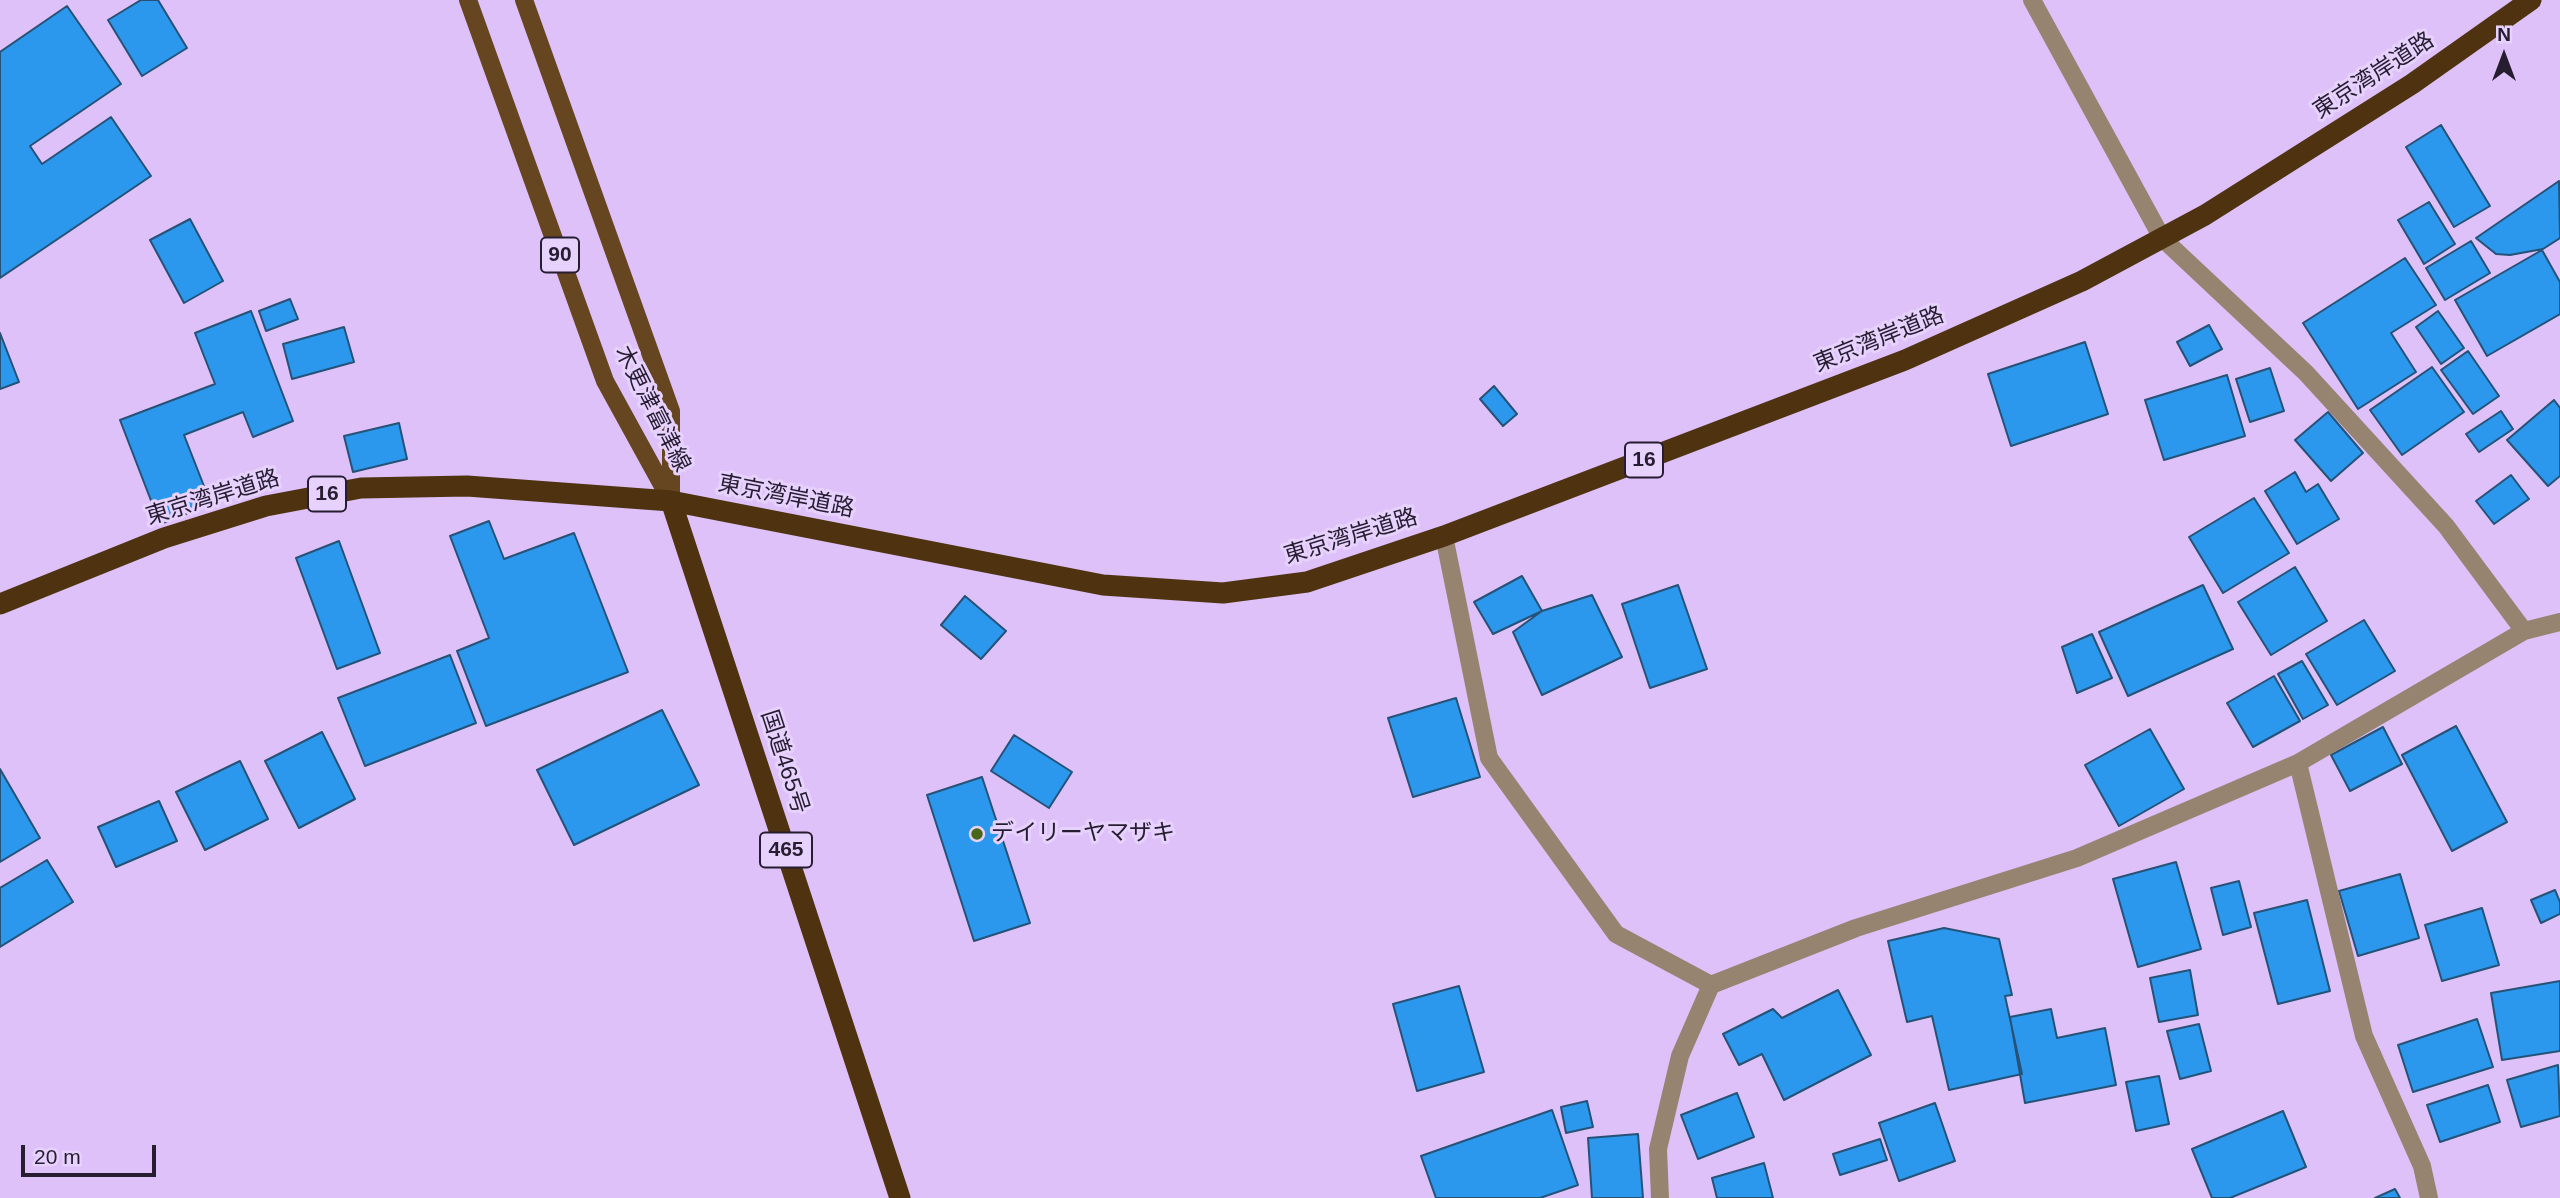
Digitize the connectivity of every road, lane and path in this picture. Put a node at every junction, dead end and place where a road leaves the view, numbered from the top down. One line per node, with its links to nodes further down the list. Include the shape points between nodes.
1 (468, 0): 6 (main road, 木更津富津線 / 90, via 605,381)
2 (524, 0): 6 (main road, 木更津富津線 / 90, via 671,411)
3 (2032, 0): 5 (street)
4 (2530, 0): 5 (highway, 東京湾岸道路 / 16, via 2412,85 2205,215)
5 (2162, 237): 7 (highway, 東京湾岸道路 / 16, via 2082,281 1905,360); 10 (street, via 2334,403 2446,526)
6 (671, 501): 7 (highway, 東京湾岸道路 / 16, via 1103,584 1223,593 1307,582); 8 (highway, 東京湾岸道路 / 16, via 467,486 361,488 266,506 163,538); 13 (highway, 国道465号 / 465)
7 (1444, 536): 12 (street, via 1489,758 1616,934)
8 (0, 604)
9 (2560, 622): 10 (street)
10 (2524, 631): 11 (street)
11 (2298, 763): 12 (street, via 2077,858 1856,928); 15 (street, via 2364,1036 2422,1166)
12 (1711, 985): 14 (street, via 1677,1069 1658,1149)
13 (900, 1198)
14 (1660, 1198)
15 (2430, 1198)

